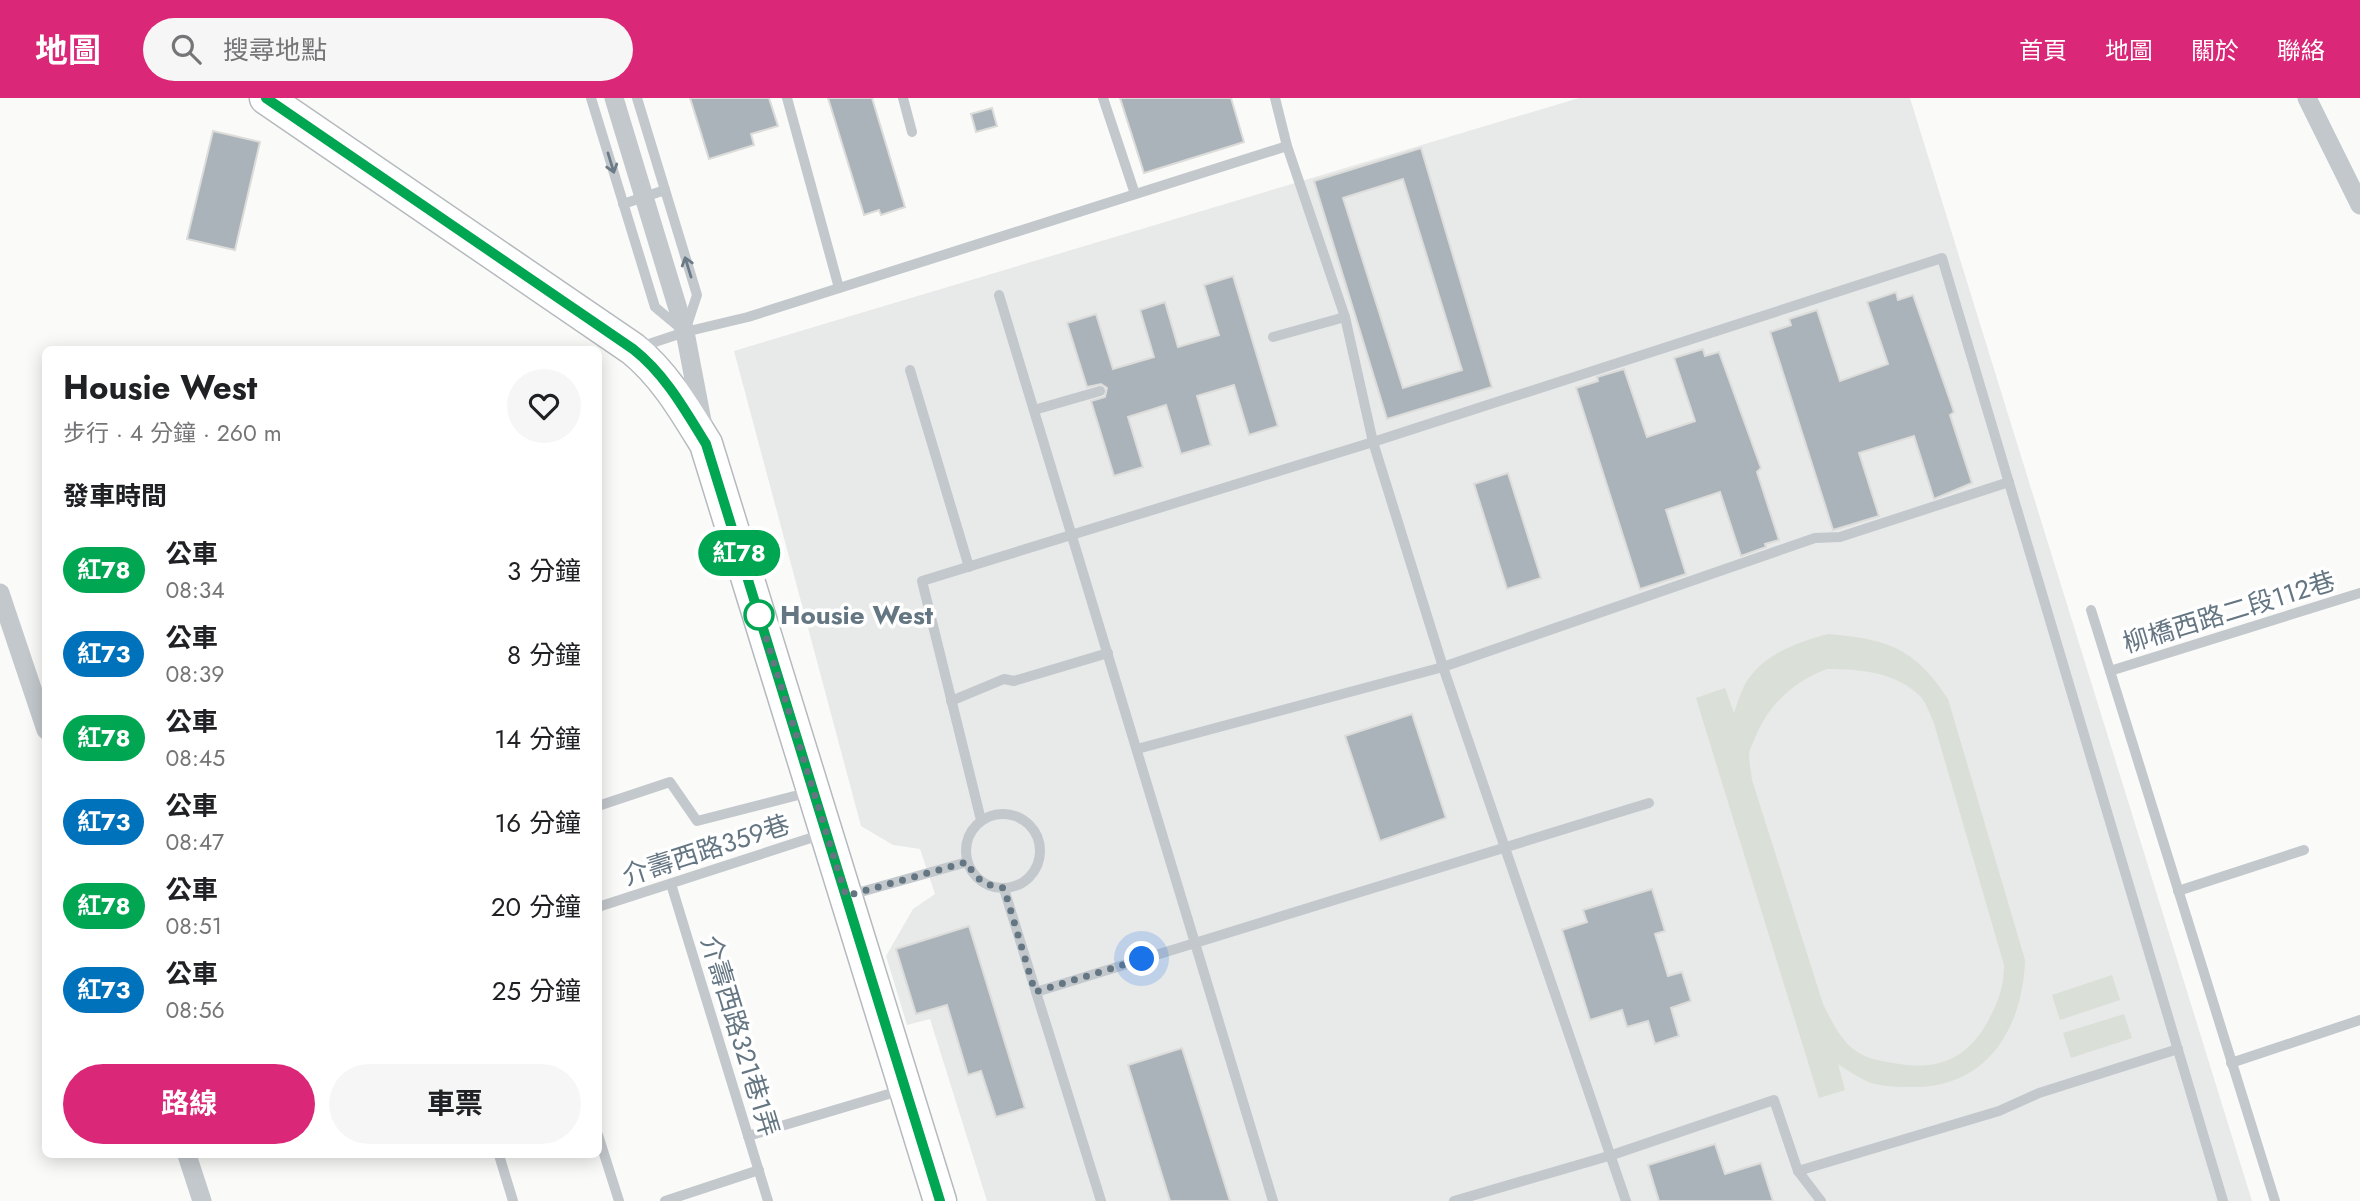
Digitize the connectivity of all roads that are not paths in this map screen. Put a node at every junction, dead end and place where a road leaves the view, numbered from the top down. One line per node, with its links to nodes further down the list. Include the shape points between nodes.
1 (266, 98): 22 (main road)
2 (637, 98): 12 (lane)
3 (787, 98): 17 (lane)
4 (903, 98): 10 (lane)
5 (1103, 98): 13 (lane)
6 (1275, 98): 11 (lane)
7 (2307, 98): 16 (street)
8 (616, 99): 9 (lane); 14 (street)
9 (592, 102): 15 (lane, one-way to 15)
10 (912, 132)
11 (1287, 146): 13 (lane); 19 (lane)
12 (665, 190): 14 (lane); 20 (lane, one-way to 12, via 697,295)
13 (1135, 194): 17 (lane)
14 (644, 198): 15 (lane); 20 (street)
15 (623, 204): 20 (lane, via 655,307)
16 (2360, 205)
17 (839, 288): 20 (lane)
18 (999, 295): 25 (lane)
19 (1345, 317): 21 (lane); 26 (lane)
20 (685, 332): 22 (lane); 27 (street)
21 (1273, 337)
22 (633, 349): 27 (main road, via 677,396)
23 (910, 370): 30 (lane)
24 (1100, 391): 25 (lane)
25 (1034, 410): 29 (lane)
26 (1373, 442): 28 (lane, via 1942,258); 29 (lane); 35 (lane)
27 (706, 444): 40 (main road)
28 (2009, 482): 35 (lane, via 1840,537 1815,538); 56 (lane)
29 (1072, 534): 30 (lane); 34 (lane)
30 (969, 567): 37 (lane, via 922,582)
31 (0, 593): 38 (street)
32 (2360, 593): 36 (lane, 柳橋西路二段112巷)
33 (2091, 610): 36 (lane)
34 (1108, 653): 37 (lane, via 1014,681 1004,679); 39 (lane)
35 (1443, 667): 39 (lane); 45 (lane)
36 (2110, 671): 50 (lane)
37 (951, 701): 43 (lane)
38 (42, 718)
39 (1137, 749): 53 (lane)
40 (814, 791): 42 (lane, via 696,821 670,782); 44 (main road)
41 (1649, 803): 45 (lane)
42 (602, 805)
43 (981, 820): 47 (lane, via 967,839); 49 (lane, via 992,814 1017,816 1028,822 1041,845 1040,858 1027,880)
44 (827, 833): 48 (lane, 介壽西路359巷); 51 (main road)
45 (1506, 849): 53 (lane); 61 (lane)
46 (2304, 850): 50 (lane)
47 (967, 862): 49 (lane, via 981,881); 51 (lane)
48 (671, 884): 52 (lane, 介壽西路359巷); 59 (lane, 介壽西路321巷1弄)
49 (1004, 888): 54 (lane)
50 (2178, 891): 57 (lane)
51 (846, 896): 58 (main road)
52 (602, 906)
53 (1196, 943): 54 (lane); 73 (lane)
54 (1035, 992): 72 (lane)
55 (2360, 1020): 57 (lane)
56 (2178, 1049): 65 (lane, via 2039,1093 1999,1111); 77 (lane)
57 (2231, 1063): 78 (lane)
58 (905, 1088): 59 (lane); 71 (main road)
59 (748, 1136): 64 (lane, 介壽西路321巷1弄)
60 (602, 1148): 68 (lane)
61 (1612, 1155): 65 (lane, via 1774,1100); 74 (lane); 75 (lane)
62 (188, 1158): 66 (street)
63 (500, 1158): 67 (lane)
64 (759, 1170): 69 (lane); 70 (lane, 介壽西路321巷1弄)
65 (1798, 1171): 76 (lane)
66 (202, 1201)
67 (513, 1201)
68 (619, 1201)
69 (666, 1201)
70 (768, 1201)
71 (940, 1201)
72 (1101, 1201)
73 (1273, 1201)
74 (1454, 1201)
75 (1626, 1201)
76 (1821, 1201)
77 (2223, 1201)
78 (2275, 1201)

